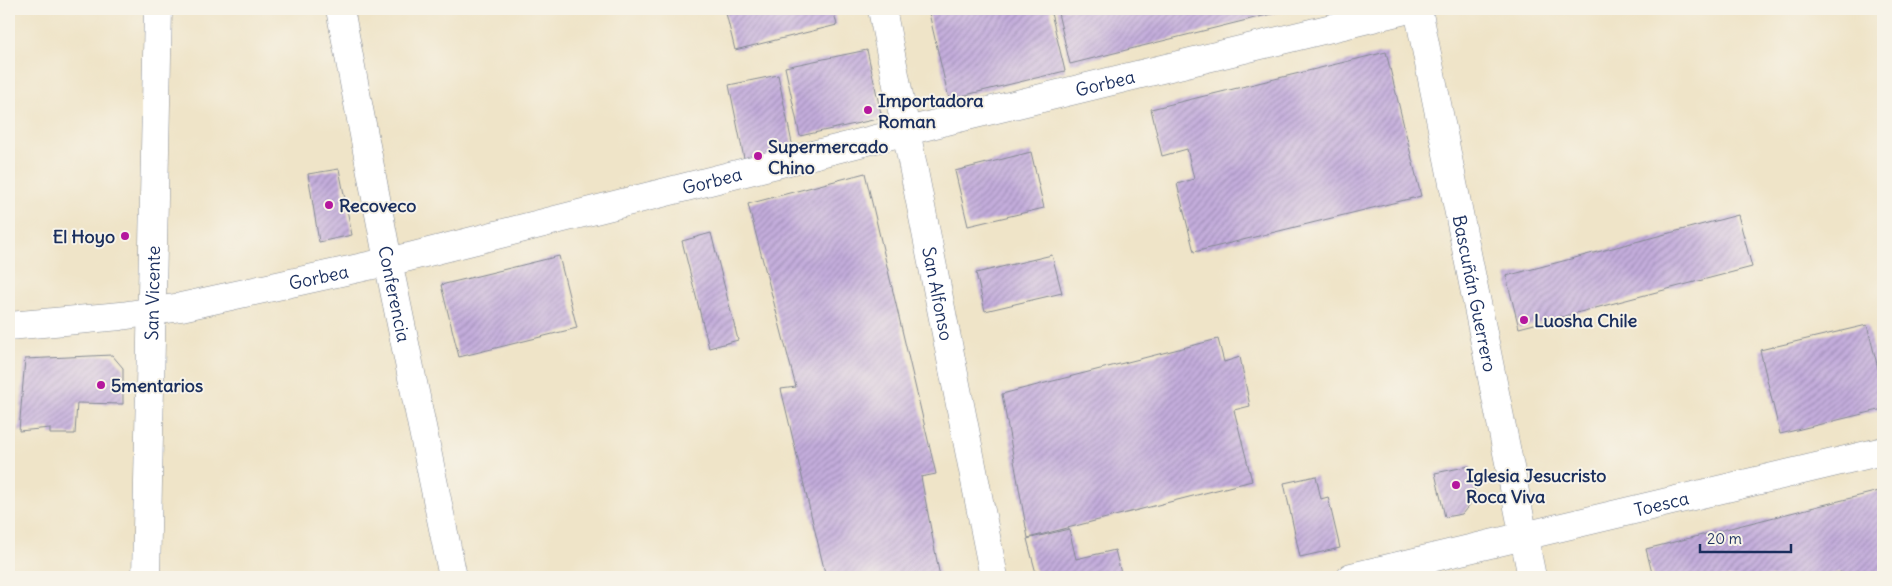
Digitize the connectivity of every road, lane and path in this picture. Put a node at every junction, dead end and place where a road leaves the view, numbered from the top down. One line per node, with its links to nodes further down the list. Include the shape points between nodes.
1 (158, 9): 8 (street, San Vicente)
2 (340, 9): 7 (street, Conferencia)
3 (882, 9): 6 (street, San Alfonso)
4 (1410, 9): 6 (street, Gorbea)
5 (1418, 9): 11 (street, Bascuñán Guerrero)
6 (905, 132): 7 (street, Gorbea); 14 (street, San Alfonso)
7 (388, 261): 8 (street, Gorbea); 13 (street, Conferencia)
8 (150, 312): 9 (street, Gorbea); 12 (street, San Vicente)
9 (9, 326)
10 (1883, 451): 11 (street, Toesca)
11 (1524, 536): 15 (street, Toesca); 16 (street, Bascuñán Guerrero)
12 (146, 577)
13 (453, 577)
14 (994, 577)
15 (1351, 577)
16 (1532, 577)

